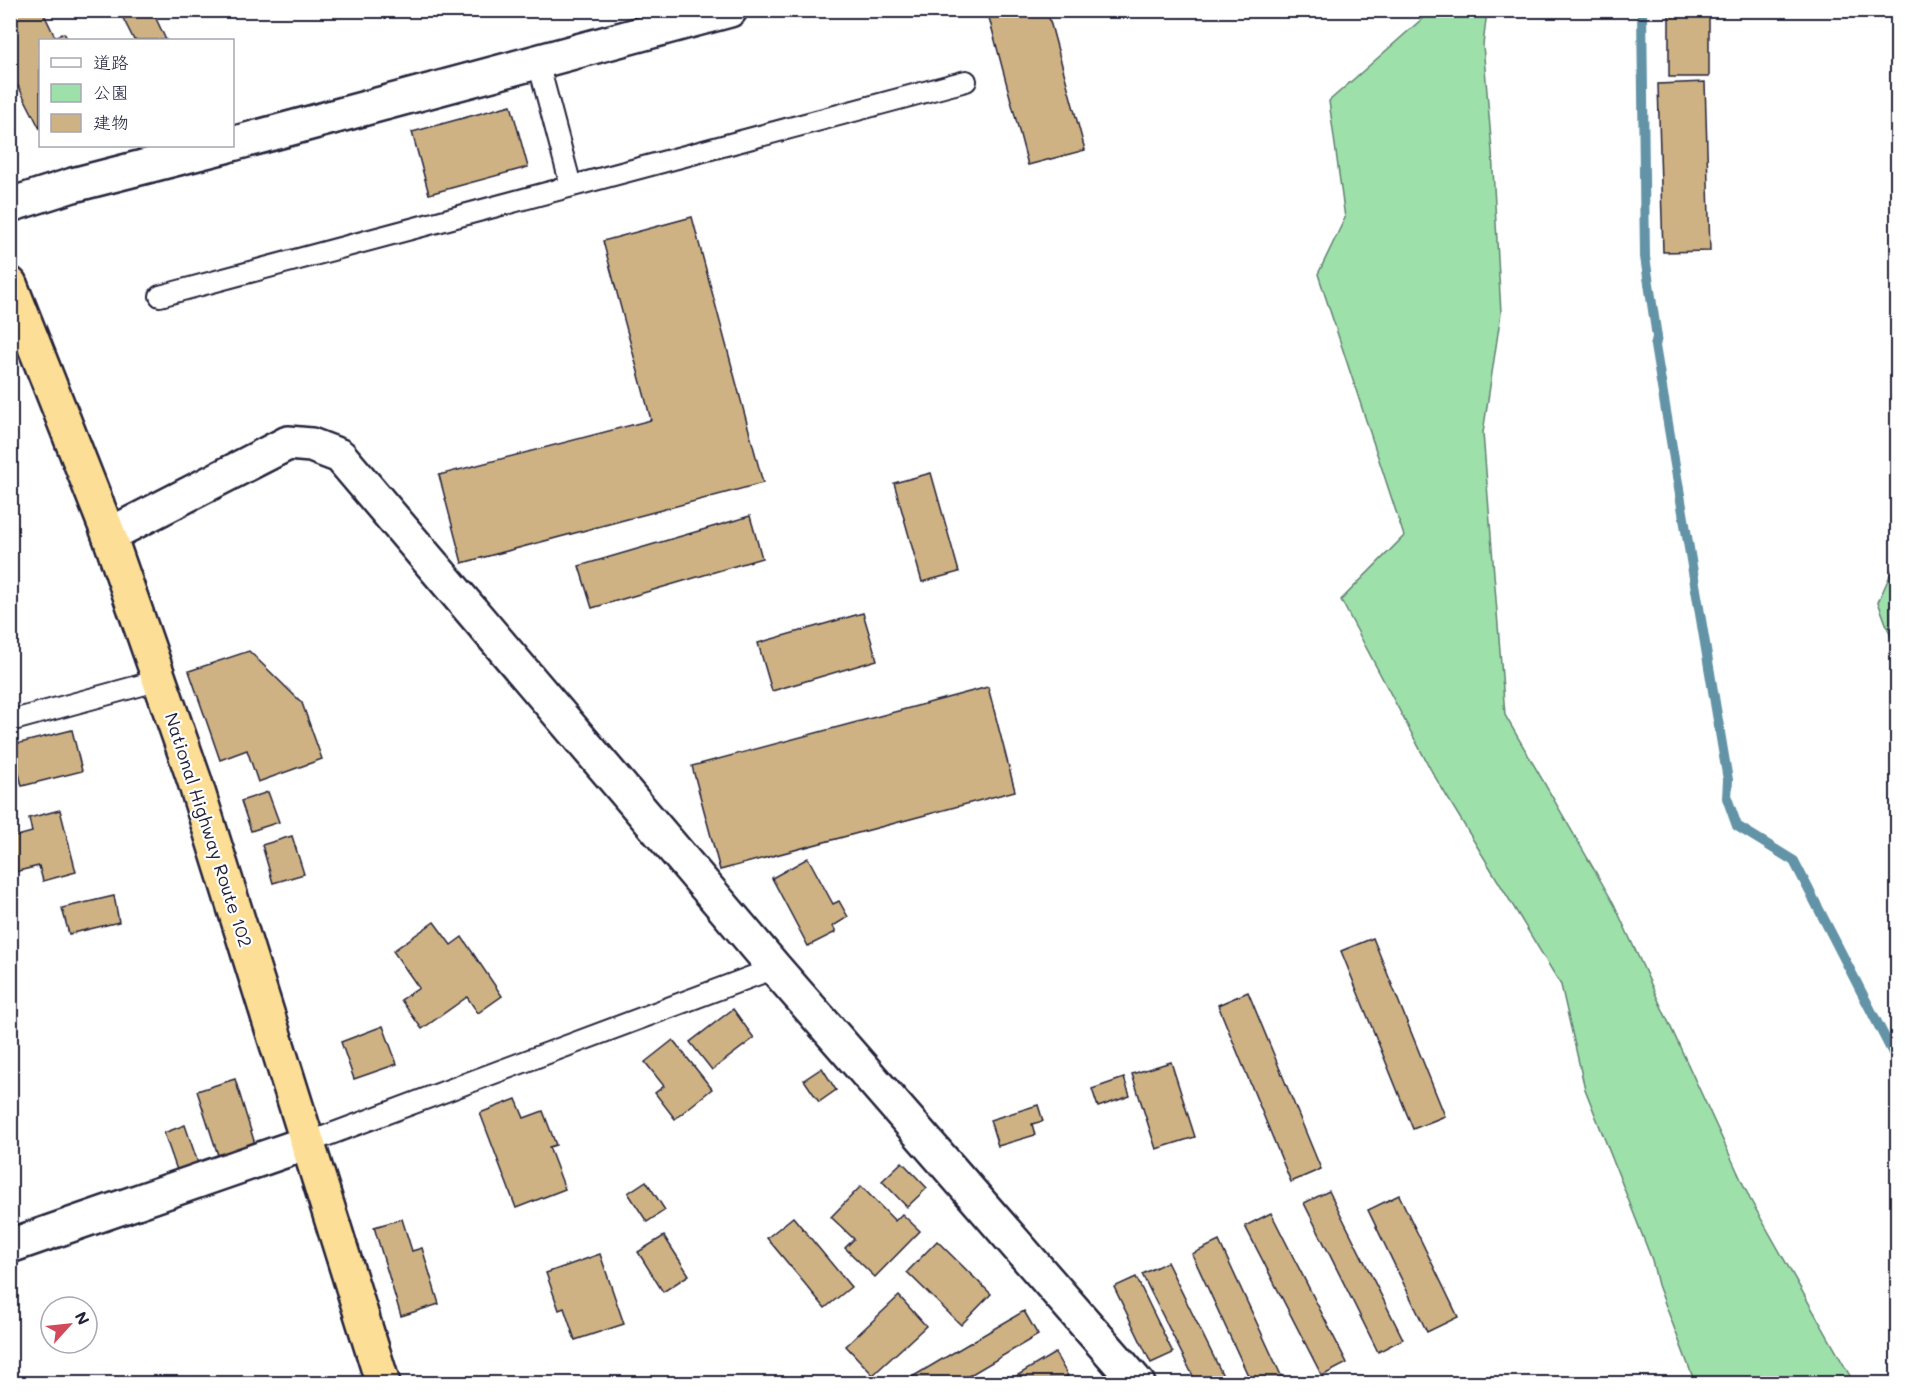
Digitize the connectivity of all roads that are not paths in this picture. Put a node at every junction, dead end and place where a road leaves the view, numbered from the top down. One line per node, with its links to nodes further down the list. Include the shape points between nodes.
1 (730, 10): 2 (street)
2 (538, 62): 4 (street); 6 (lane)
3 (966, 81): 6 (lane)
4 (234, 143)
5 (221, 147): 7 (street)
6 (571, 186): 9 (lane)
7 (10, 205)
8 (10, 284): 10 (highway, National Highway Route 102)
9 (160, 296)
10 (109, 535): 11 (highway, National Highway Route 102); 13 (street, via 288,443 311,444 340,456)
11 (160, 680): 12 (lane); 14 (highway, National Highway Route 102)
12 (10, 721)
13 (775, 968): 14 (lane); 17 (street)
14 (307, 1143): 15 (street); 16 (highway, National Highway Route 102)
15 (10, 1246)
16 (383, 1383)
17 (1138, 1383)

